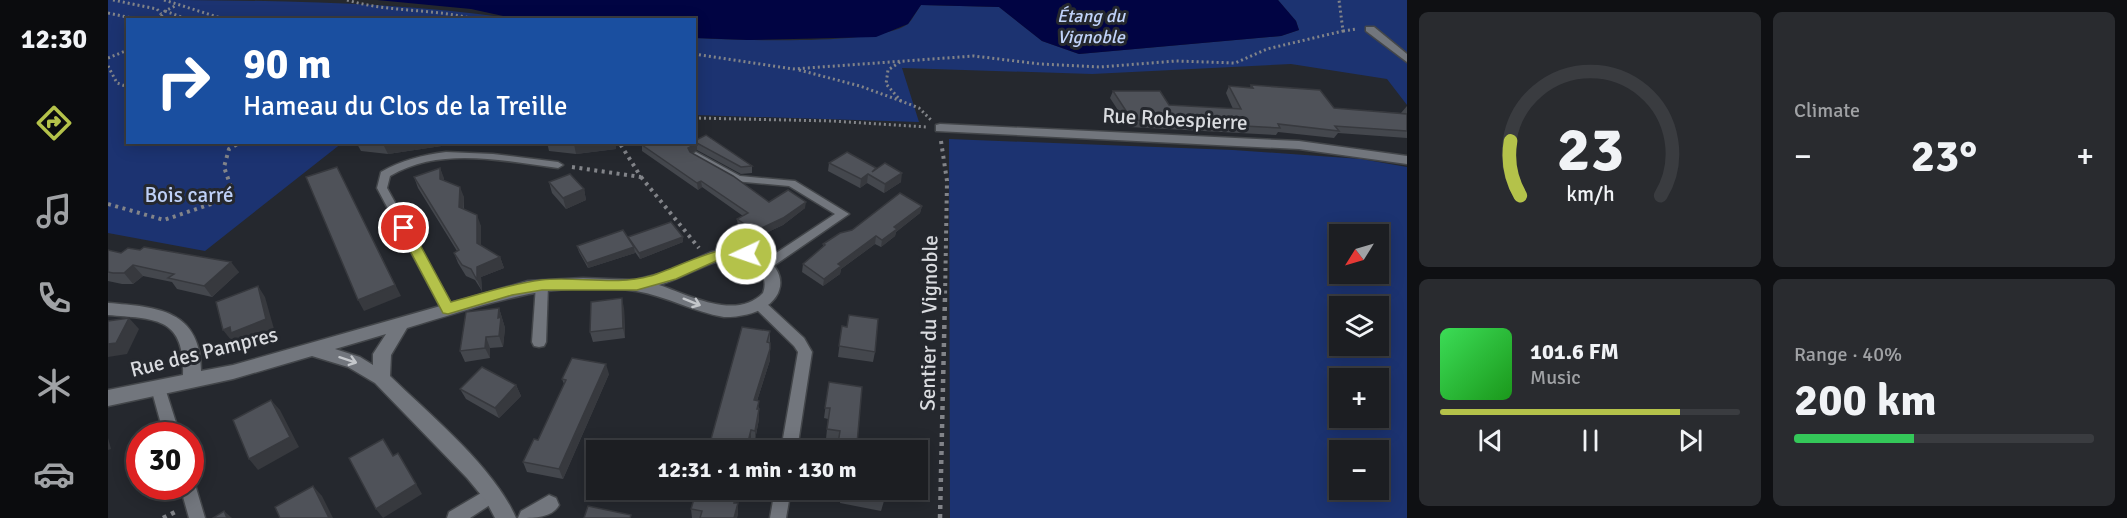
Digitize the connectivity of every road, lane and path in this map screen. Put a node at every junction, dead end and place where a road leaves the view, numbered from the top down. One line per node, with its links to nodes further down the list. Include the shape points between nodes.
1 (113, 0): 8 (path, via 149,6)
2 (164, 0): 5 (path)
3 (347, 0): 13 (path, via 391,10 434,9)
4 (1339, 0): 19 (path, via 1343,31 1267,49 1235,63 1176,61 1100,67 974,56)
5 (177, 5): 6 (path); 12 (path)
6 (165, 11): 8 (path); 11 (path)
7 (108, 13): 9 (path)
8 (161, 14): 10 (path)
9 (132, 18)
10 (159, 18)
11 (182, 18)
12 (219, 18)
13 (470, 18)
14 (1370, 29): 18 (street)
15 (126, 51): 17 (path)
16 (696, 54): 21 (path)
17 (108, 57)
18 (1407, 59)
19 (900, 61): 21 (path); 23 (path, via 888,70 885,84)
20 (108, 66): 22 (path, via 117,83)
21 (793, 69): 23 (path)
22 (126, 86)
23 (902, 101): 25 (path, via 920,108)
24 (696, 118): 25 (path)
25 (940, 128): 29 (street, Rue Robespierre, via 1299,145); 58 (path, Sentier du Vignoble, via 946,181)
26 (238, 144): 32 (path, via 229,149 224,167 231,187 214,204 164,220)
27 (620, 144): 31 (path)
28 (696, 155): 34 (lane, via 738,179 791,183 843,214)
29 (1407, 160)
30 (558, 165): 31 (path); 39 (lane, via 451,155 411,162 386,174 382,188)
31 (641, 177): 33 (path)
32 (108, 204)
33 (708, 259): 34 (street, via 740,253); 36 (street, via 672,276)
34 (765, 266): 37 (street, via 773,291)
35 (542, 285): 36 (street, Rue des Pampres); 39 (street, Rue des Pampres); 41 (lane)
36 (637, 285): 37 (street, one-way to 37, via 716,311 742,311)
37 (760, 305): 48 (lane, via 805,352)
38 (108, 309): 44 (street, via 146,312 176,323 191,344)
39 (448, 309): 40 (street, Rue des Pampres)
40 (402, 323): 42 (street, Rue des Pampres); 43 (street, via 382,354)
41 (539, 342)
42 (311, 349): 43 (street, Rue des Pampres, one-way to 43, via 354,362); 44 (street, Rue des Pampres)
43 (381, 378): 49 (street, Rue des Pampres)
44 (192, 381): 45 (street, Rue des Pampres)
45 (158, 388): 46 (street, Rue des Pampres); 47 (lane)
46 (108, 398)
47 (168, 422)
48 (791, 440)
49 (493, 494): 54 (lane); 55 (street, Rue des Pampres)
50 (192, 500): 53 (lane)
51 (781, 500): 57 (lane)
52 (549, 505): 56 (street)
53 (197, 518)
54 (455, 518)
55 (506, 518)
56 (528, 518)
57 (778, 518)
58 (940, 518)

